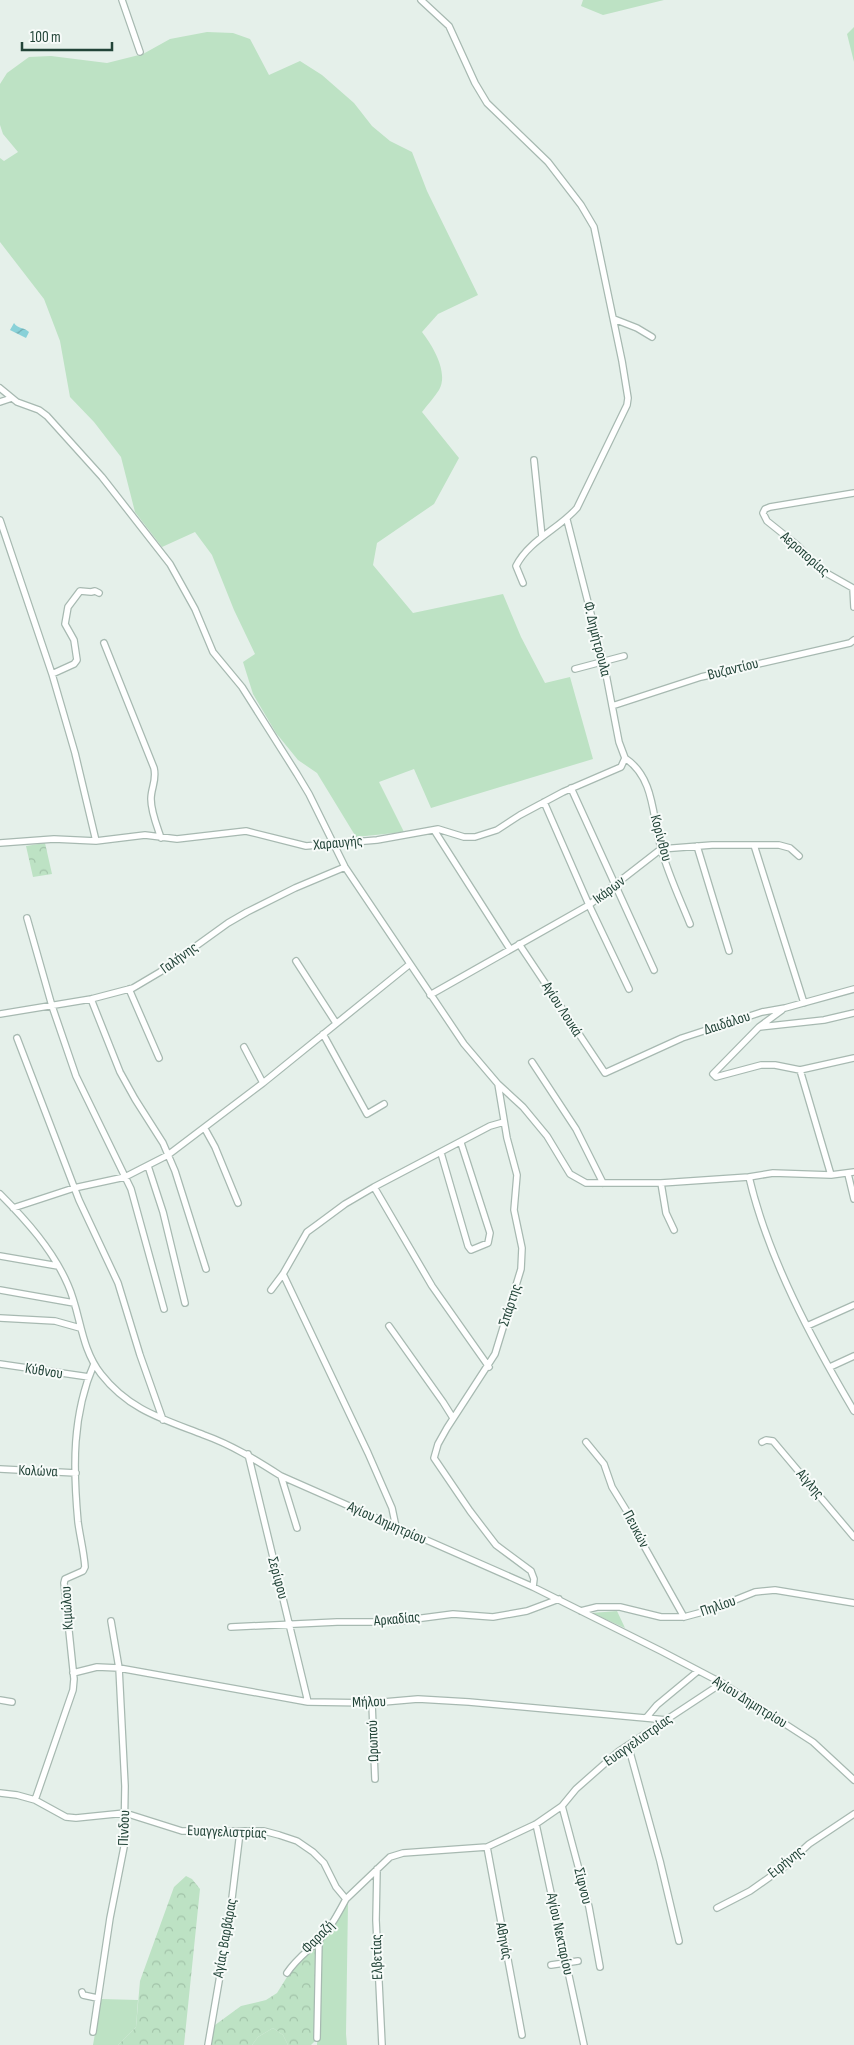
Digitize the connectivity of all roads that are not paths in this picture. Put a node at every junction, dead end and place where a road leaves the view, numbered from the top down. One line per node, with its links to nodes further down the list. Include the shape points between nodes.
1 (122, 0): 3 (street)
2 (421, 0): 4 (street, via 449,26 487,103 548,162 581,205 594,227)
3 (140, 52)
4 (614, 319): 5 (street); 12 (street, via 628,405 577,508)
5 (652, 337)
6 (0, 388): 7 (street)
7 (12, 398): 8 (street); 32 (street, via 47,416 102,477 170,564 195,609 213,652 242,687 297,774)
8 (0, 402)
9 (534, 460): 13 (street)
10 (854, 493): 15 (street, Αεροπορίας, via 770,507 763,513 767,522 797,545 821,570)
11 (0, 520): 23 (street)
12 (567, 520): 13 (street); 21 (street, Φ. Δημήτρουλα)
13 (542, 537): 14 (street, via 516,566)
14 (523, 583)
15 (853, 588): 17 (street)
16 (99, 593): 23 (street, via 80,591 68,607 65,624 74,640 77,660)
17 (854, 607)
18 (854, 640): 24 (street, Βυζαντίου, via 701,677)
19 (104, 643): 29 (street, via 155,774 151,804)
20 (624, 656): 21 (street)
21 (602, 661): 22 (street); 24 (street, Φ. Δημήτρουλα)
22 (575, 669)
23 (52, 674): 30 (street)
24 (612, 706): 25 (street, Φ. Δημήτρουλα, via 618,742)
25 (625, 758): 26 (street, Χαραυγής, via 621,766); 35 (street, Κορίνθου, via 644,777)
26 (572, 788): 27 (street, Χαραυγής); 38 (street)
27 (544, 802): 28 (street, Χαραυγής, via 485,835 464,837); 39 (street)
28 (434, 830): 32 (street, Χαραυγής); 43 (street)
29 (161, 838): 30 (street, Χαραυγής, via 145,835); 32 (street, Χαραυγής, via 246,831 306,846)
30 (96, 841): 31 (street, Χαραυγής, via 54,839)
31 (0, 843)
32 (333, 844): 37 (street)
33 (754, 845): 34 (street); 36 (street, via 780,845); 53 (street)
34 (697, 846): 35 (street); 44 (street)
35 (661, 849): 38 (street, Ικάρων); 41 (street, Κορίνθου)
36 (799, 856)
37 (345, 867): 46 (street); 48 (street, Γαλήνης, via 247,912 160,972)
38 (614, 886): 39 (street, Ικάρων); 47 (street)
39 (589, 905): 42 (street, Ικάρων); 49 (street)
40 (27, 918): 54 (street)
41 (690, 924)
42 (519, 944): 43 (street, Ικάρων); 67 (street, Αγίου Λουκά)
43 (510, 949): 51 (street, Ικάρων)
44 (729, 951)
45 (296, 961): 58 (street)
46 (410, 964): 51 (street); 58 (street)
47 (654, 970)
48 (129, 989): 52 (street, Γαλήνης); 63 (street)
49 (629, 989)
50 (854, 989): 53 (street, Δαιδάλου)
51 (430, 995): 69 (street, via 473,1056)
52 (92, 999): 54 (street, Γαλήνης); 75 (street, via 120,1072)
53 (804, 1002): 55 (street, Δαιδάλου)
54 (52, 1006): 57 (street, Γαλήνης); 79 (street, via 76,1076)
55 (785, 1008): 59 (street); 67 (street, Δαιδάλου, via 762,1012 682,1038)
56 (854, 1013): 59 (street, via 824,1020)
57 (0, 1014)
58 (336, 1023): 60 (street)
59 (759, 1027): 66 (street, via 713,1074 716,1077 761,1065)
60 (323, 1034): 68 (street); 70 (street, via 367,1114)
61 (17, 1038): 84 (street)
62 (244, 1047): 68 (street)
63 (159, 1058)
64 (854, 1058): 66 (street)
65 (532, 1062): 81 (street, via 576,1129)
66 (800, 1070): 78 (street)
67 (605, 1073)
68 (263, 1083): 72 (street)
69 (498, 1084): 71 (street, Σπάρτης); 81 (street, via 547,1136 570,1174 586,1183)
70 (384, 1104)
71 (504, 1122): 73 (street); 107 (street, Σπάρτης, via 517,1176 514,1210 521,1236 522,1260 519,1279)
72 (205, 1129): 75 (street); 87 (street)
73 (460, 1143): 74 (street); 74 (street, via 490,1233 488,1243 476,1249 471,1250 468,1246)
74 (441, 1153): 83 (street)
75 (168, 1155): 76 (street); 92 (street)
76 (148, 1166): 79 (street); 97 (street)
77 (851, 1173): 78 (street); 86 (street)
78 (831, 1175): 80 (street, via 782,1173)
79 (124, 1177): 84 (street); 99 (street, via 131,1189)
80 (749, 1177): 82 (street); 102 (street, via 755,1204)
81 (603, 1183): 82 (street)
82 (661, 1183): 89 (street, via 666,1213)
83 (374, 1186): 93 (street, via 307,1232); 107 (street, via 432,1286)
84 (74, 1188): 88 (street); 112 (street, via 118,1283)
85 (0, 1194): 88 (street, Αγίου Δημητρίου)
86 (854, 1199)
87 (238, 1203)
88 (13, 1208): 91 (street, Αγίου Δημητρίου)
89 (674, 1230)
90 (0, 1256): 91 (street)
91 (58, 1266): 96 (street, Αγίου Δημητρίου)
92 (206, 1269)
93 (283, 1274): 95 (street); 119 (street, via 368,1453 392,1508)
94 (0, 1290): 96 (street)
95 (271, 1290)
96 (74, 1303): 103 (street, Αγίου Δημητρίου)
97 (185, 1303)
98 (854, 1305): 102 (street)
99 (164, 1309)
100 (0, 1318): 103 (street, via 55,1321)
101 (389, 1326): 111 (street)
102 (807, 1326): 108 (street)
103 (80, 1328): 106 (street, Αγίου Δημητρίου)
104 (854, 1356): 108 (street)
105 (0, 1364): 109 (street, Κύθνου)
106 (94, 1364): 109 (street, Κιμώλου); 112 (street, Αγίου Δημητρίου, via 132,1404)
107 (488, 1367): 111 (street, Σπάρτης)
108 (830, 1367): 110 (street)
109 (88, 1377): 117 (street, Κιμώλου, via 74,1440)
110 (854, 1412)
111 (453, 1418): 123 (street, Σπάρτης, via 434,1458 496,1545 531,1571)
112 (163, 1420): 115 (street, Αγίου Δημητρίου)
113 (586, 1442): 127 (street, Πευκών, via 604,1464 612,1487)
114 (762, 1442): 121 (street, Αίγλης, via 773,1441)
115 (248, 1454): 118 (street, Αγίου Δημητρίου); 129 (street, Σερίφου)
116 (0, 1470): 117 (street, Κολώνα)
117 (76, 1473): 133 (street, Κιμώλου, via 78,1522 85,1567 64,1583)
118 (281, 1476): 119 (street, Αγίου Δημητρίου); 120 (street)
119 (396, 1527): 123 (street, Αγίου Δημητρίου)
120 (297, 1528)
121 (851, 1529): 122 (street, Αίγλης)
122 (854, 1537)
123 (534, 1587): 124 (street, Αγίου Δημητρίου)
124 (559, 1599): 126 (street, Αγίου Δημητρίου); 129 (street, Αρκαδίας, via 548,1605 493,1617 453,1614 392,1622)
125 (854, 1603): 127 (street, Πηλίου, via 775,1590 755,1592)
126 (581, 1611): 127 (street, Πηλίου, via 620,1607 662,1617); 132 (street, Αγίου Δημητρίου)
127 (684, 1618)
128 (111, 1621): 131 (street, Πίνδου)
129 (290, 1625): 130 (street, Αρκαδίας); 137 (street, Σερίφου)
130 (231, 1627)
131 (119, 1668): 133 (street, Μήλου, via 97,1667); 137 (street, Μήλου); 147 (street, Πίνδου)
132 (698, 1671): 134 (street, Αγίου Δημητρίου); 139 (street)
133 (73, 1673): 145 (street, Κιμώλου, via 73,1690)
134 (722, 1684): 140 (street, Ευαγγελιστρίας); 143 (street, Αγίου Δημητρίου, via 813,1742)
135 (0, 1700): 136 (street)
136 (12, 1702)
137 (308, 1702): 138 (street, Μήλου)
138 (372, 1703): 139 (street, Μήλου, via 418,1700 469,1702); 142 (street, Ωρωπού)
139 (646, 1718): 140 (street, Μήλου)
140 (667, 1720): 141 (street, Ευαγγελιστρίας)
141 (628, 1744): 146 (street, Ευαγγελιστρίας, via 592,1774); 156 (street)
142 (375, 1779)
143 (854, 1780)
144 (0, 1793): 145 (street, Ευαγγελιστρίας)
145 (35, 1800): 147 (street, Ευαγγελιστρίας, via 66,1817)
146 (562, 1806): 149 (street, Ευαγγελιστρίας); 160 (street, Σίφνου, via 589,1907)
147 (124, 1813): 150 (street, Ευαγγελιστρίας, via 182,1831); 163 (street, Πίνδου, via 124,1847)
148 (854, 1815): 154 (street, Ειρήνης, via 809,1844 784,1868)
149 (536, 1824): 151 (street, Ευαγγελιστρίας); 158 (street, Αγίου Νεκταρίου)
150 (240, 1832): 153 (street, Ευαγγελιστρίας, via 264,1831 296,1841 324,1863); 167 (street, Αγίας Βαρβάρας, via 229,1923)
151 (487, 1847): 152 (street, Ευαγγελιστρίας, via 403,1853 390,1857); 165 (street, Αθηνάς)
152 (377, 1868): 153 (street, Ευαγγελιστρίας); 168 (street, Ελβετίας)
153 (346, 1899): 155 (street, Φαραζή, via 334,1923)
154 (717, 1908)
155 (319, 1939): 161 (street, Φαραζή, via 296,1958); 166 (street)
156 (679, 1941)
157 (578, 1961): 158 (street)
158 (565, 1964): 159 (street); 169 (street, Αγίου Νεκταρίου)
159 (551, 1965)
160 (600, 1967)
161 (287, 1972)
162 (82, 1992): 163 (street)
163 (97, 1998): 164 (street, Πίνδου)
164 (93, 2032)
165 (522, 2035)
166 (317, 2038)
167 (208, 2045)
168 (382, 2045)
169 (584, 2045)

